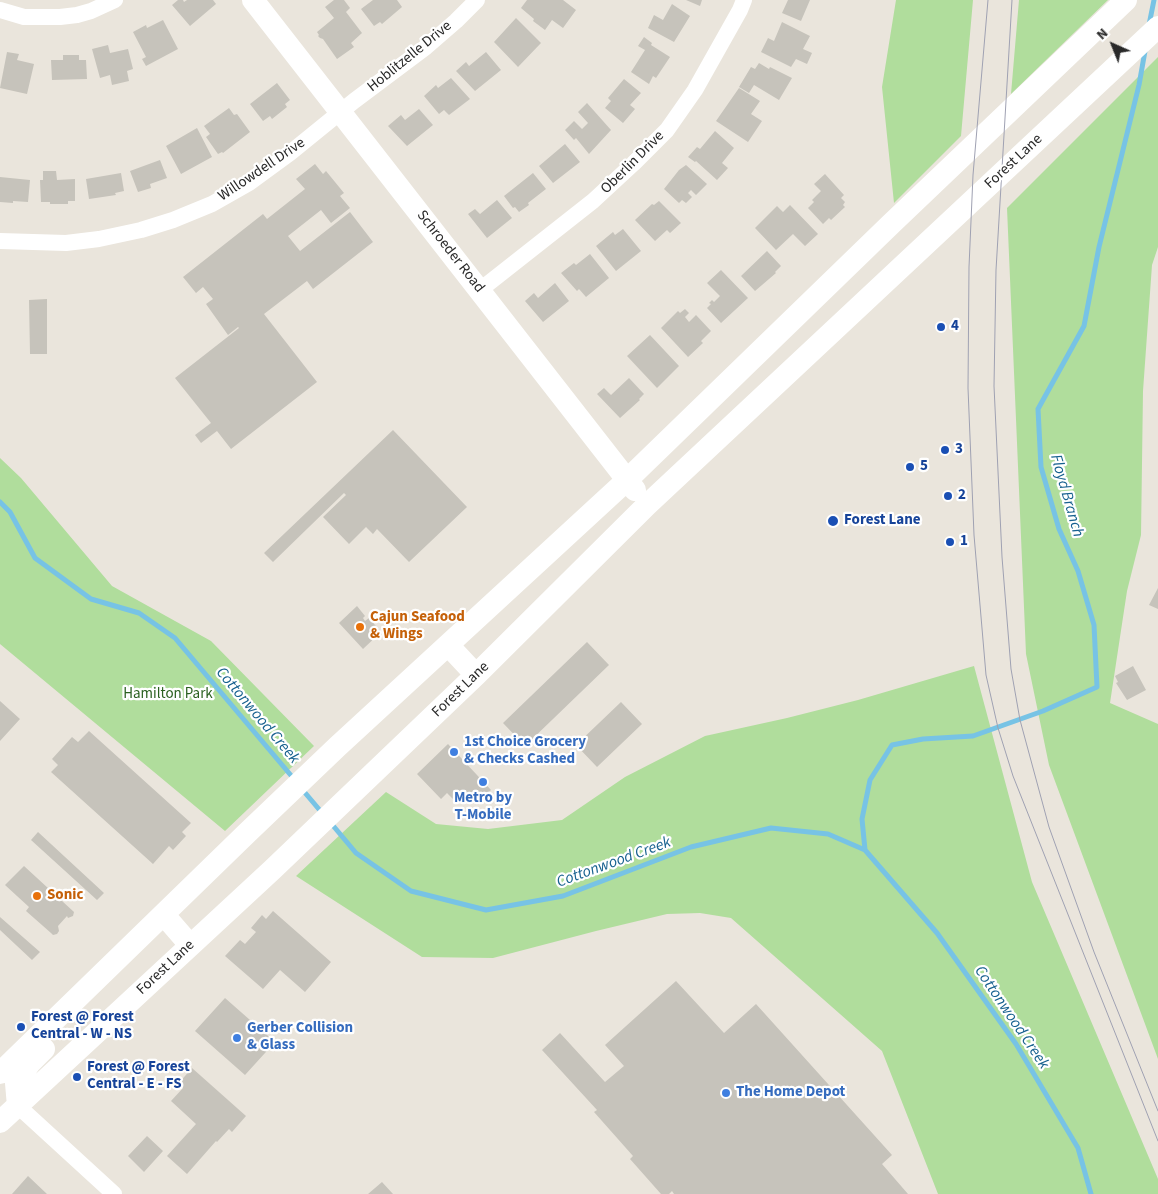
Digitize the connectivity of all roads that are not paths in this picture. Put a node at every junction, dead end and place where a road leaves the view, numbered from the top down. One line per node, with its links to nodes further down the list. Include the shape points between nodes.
1 (115, 0): 6 (street, via 91,11 60,17 24,17)
2 (253, 0): 8 (main road, Schroeder Road)
3 (477, 0): 8 (street, Hoblitzelle Drive, via 426,47)
4 (744, 0): 10 (street, Oberlin Drive, via 695,90 666,130 593,202)
5 (1126, 0): 11 (main road)
6 (0, 10)
7 (1158, 27): 12 (main road, Forest Lane)
8 (341, 112): 9 (street, Willowdell Drive, via 249,182 212,204 173,220 83,241); 10 (main road, Schroeder Road)
9 (0, 241)
10 (480, 290): 11 (main road, Schroeder Road)
11 (626, 480): 12 (main road, Schroeder Road); 13 (main road)
12 (647, 505): 14 (main road, Forest Lane)
13 (448, 644): 14 (main road); 15 (main road, via 246,833)
14 (476, 675): 16 (main road, Forest Lane)
15 (164, 915): 16 (main road); 17 (main road)
16 (190, 945): 19 (main road, Forest Lane)
17 (128, 950): 18 (main road); 19 (main road, via 98,998 30,1063 16,1083)
18 (0, 1073)
19 (18, 1106): 20 (main road, Forest Lane); 21 (street)
20 (0, 1122)
21 (114, 1194)

